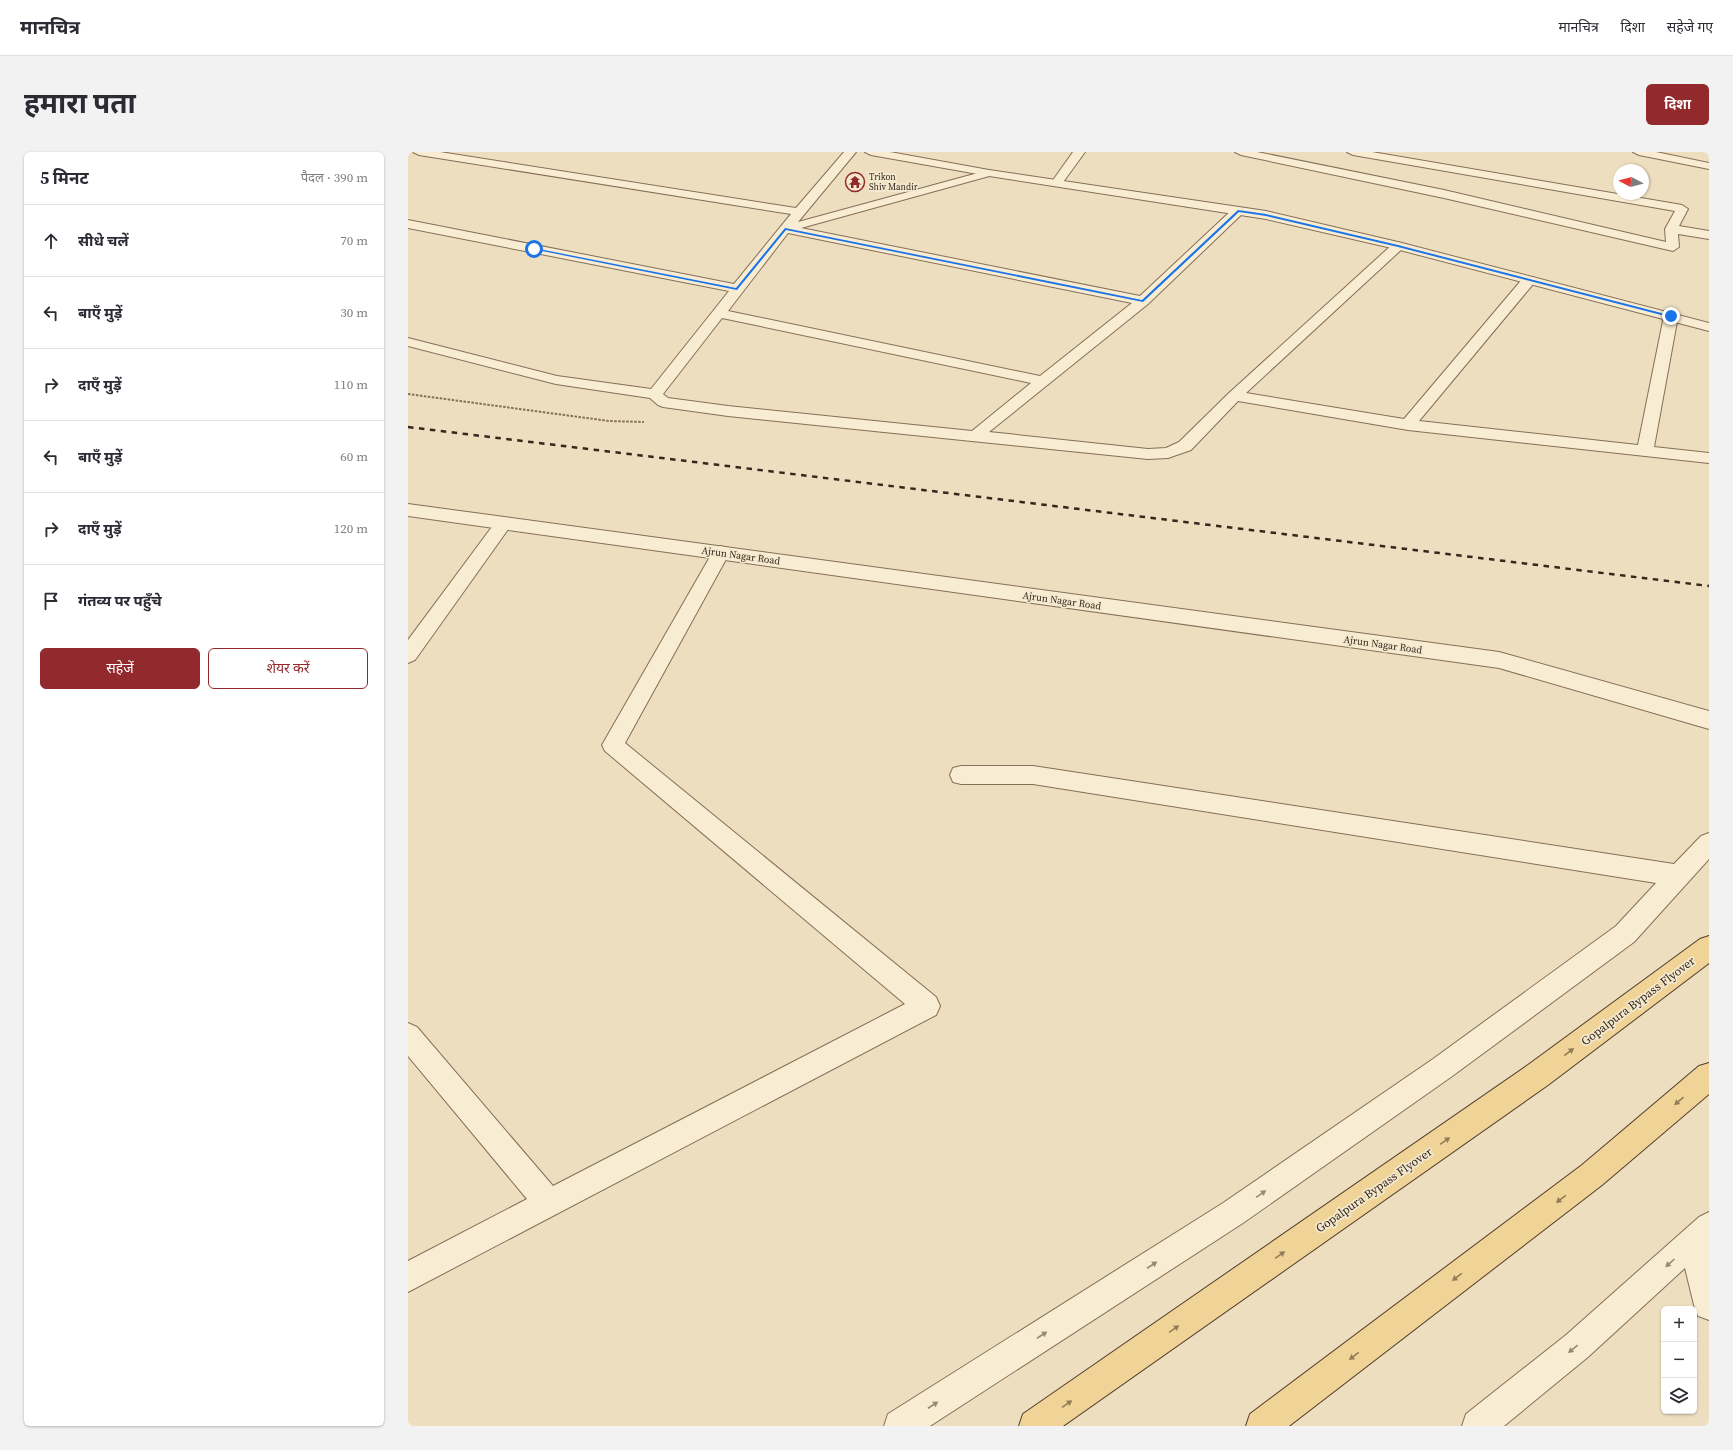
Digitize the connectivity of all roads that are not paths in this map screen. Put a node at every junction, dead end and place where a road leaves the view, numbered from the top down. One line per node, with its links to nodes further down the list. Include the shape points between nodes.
1 (419, 152): 13 (street)
2 (850, 152): 13 (street)
3 (871, 152): 10 (street)
4 (1079, 152): 11 (street)
5 (1241, 152): 16 (street, via 1315,162 1673,247)
6 (1353, 152): 16 (street, via 1682,209)
7 (1639, 152): 8 (street)
8 (1683, 156): 9 (street)
9 (1709, 166)
10 (989, 173): 11 (street); 15 (street)
11 (1057, 183): 12 (street)
12 (1238, 211): 18 (street, via 1266,215); 21 (street)
13 (798, 212): 15 (street)
14 (408, 224): 20 (street)
15 (785, 229): 20 (street); 21 (street)
16 (1671, 229): 17 (street)
17 (1709, 235)
18 (1398, 246): 19 (street); 28 (street)
19 (1529, 280): 23 (street); 29 (street)
20 (737, 289): 22 (street)
21 (1143, 301): 26 (street)
22 (718, 313): 26 (street); 27 (street)
23 (1671, 316): 24 (street); 31 (street)
24 (1709, 327)
25 (408, 342): 27 (street, via 472,356 556,380)
26 (1042, 381): 30 (street)
27 (655, 394): 30 (street, via 663,402 728,411)
28 (1234, 396): 29 (street); 30 (street, via 1185,446 1168,453 1148,454)
29 (1408, 425): 31 (street)
30 (975, 436)
31 (1645, 450): 32 (street)
32 (1709, 458)
33 (408, 510): 34 (street, Ajrun Nagar Road)
34 (503, 524): 35 (street, Ajrun Nagar Road); 36 (street)
35 (721, 552): 37 (street, Ajrun Nagar Road, via 1499,660); 44 (street, via 614,744 927,1006)
36 (408, 655)
37 (1709, 720)
38 (961, 775): 40 (street, via 1033,775)
39 (1709, 843): 40 (street)
40 (1678, 876): 48 (street, one-way to 40, via 1233,1213 1442,1068 1625,934)
41 (1709, 948): 49 (main road, Gopalpura Bypass Flyover, one-way to 41, via 1538,1075)
42 (408, 1036): 44 (street)
43 (1709, 1076): 50 (main road, one-way to 50, via 1592,1175)
44 (549, 1203): 46 (street)
45 (1704, 1237): 47 (street); 51 (street, one-way to 51, via 1577,1346)
46 (408, 1277)
47 (1709, 1305)
48 (900, 1426)
49 (1035, 1426)
50 (1262, 1426)
51 (1478, 1426)

